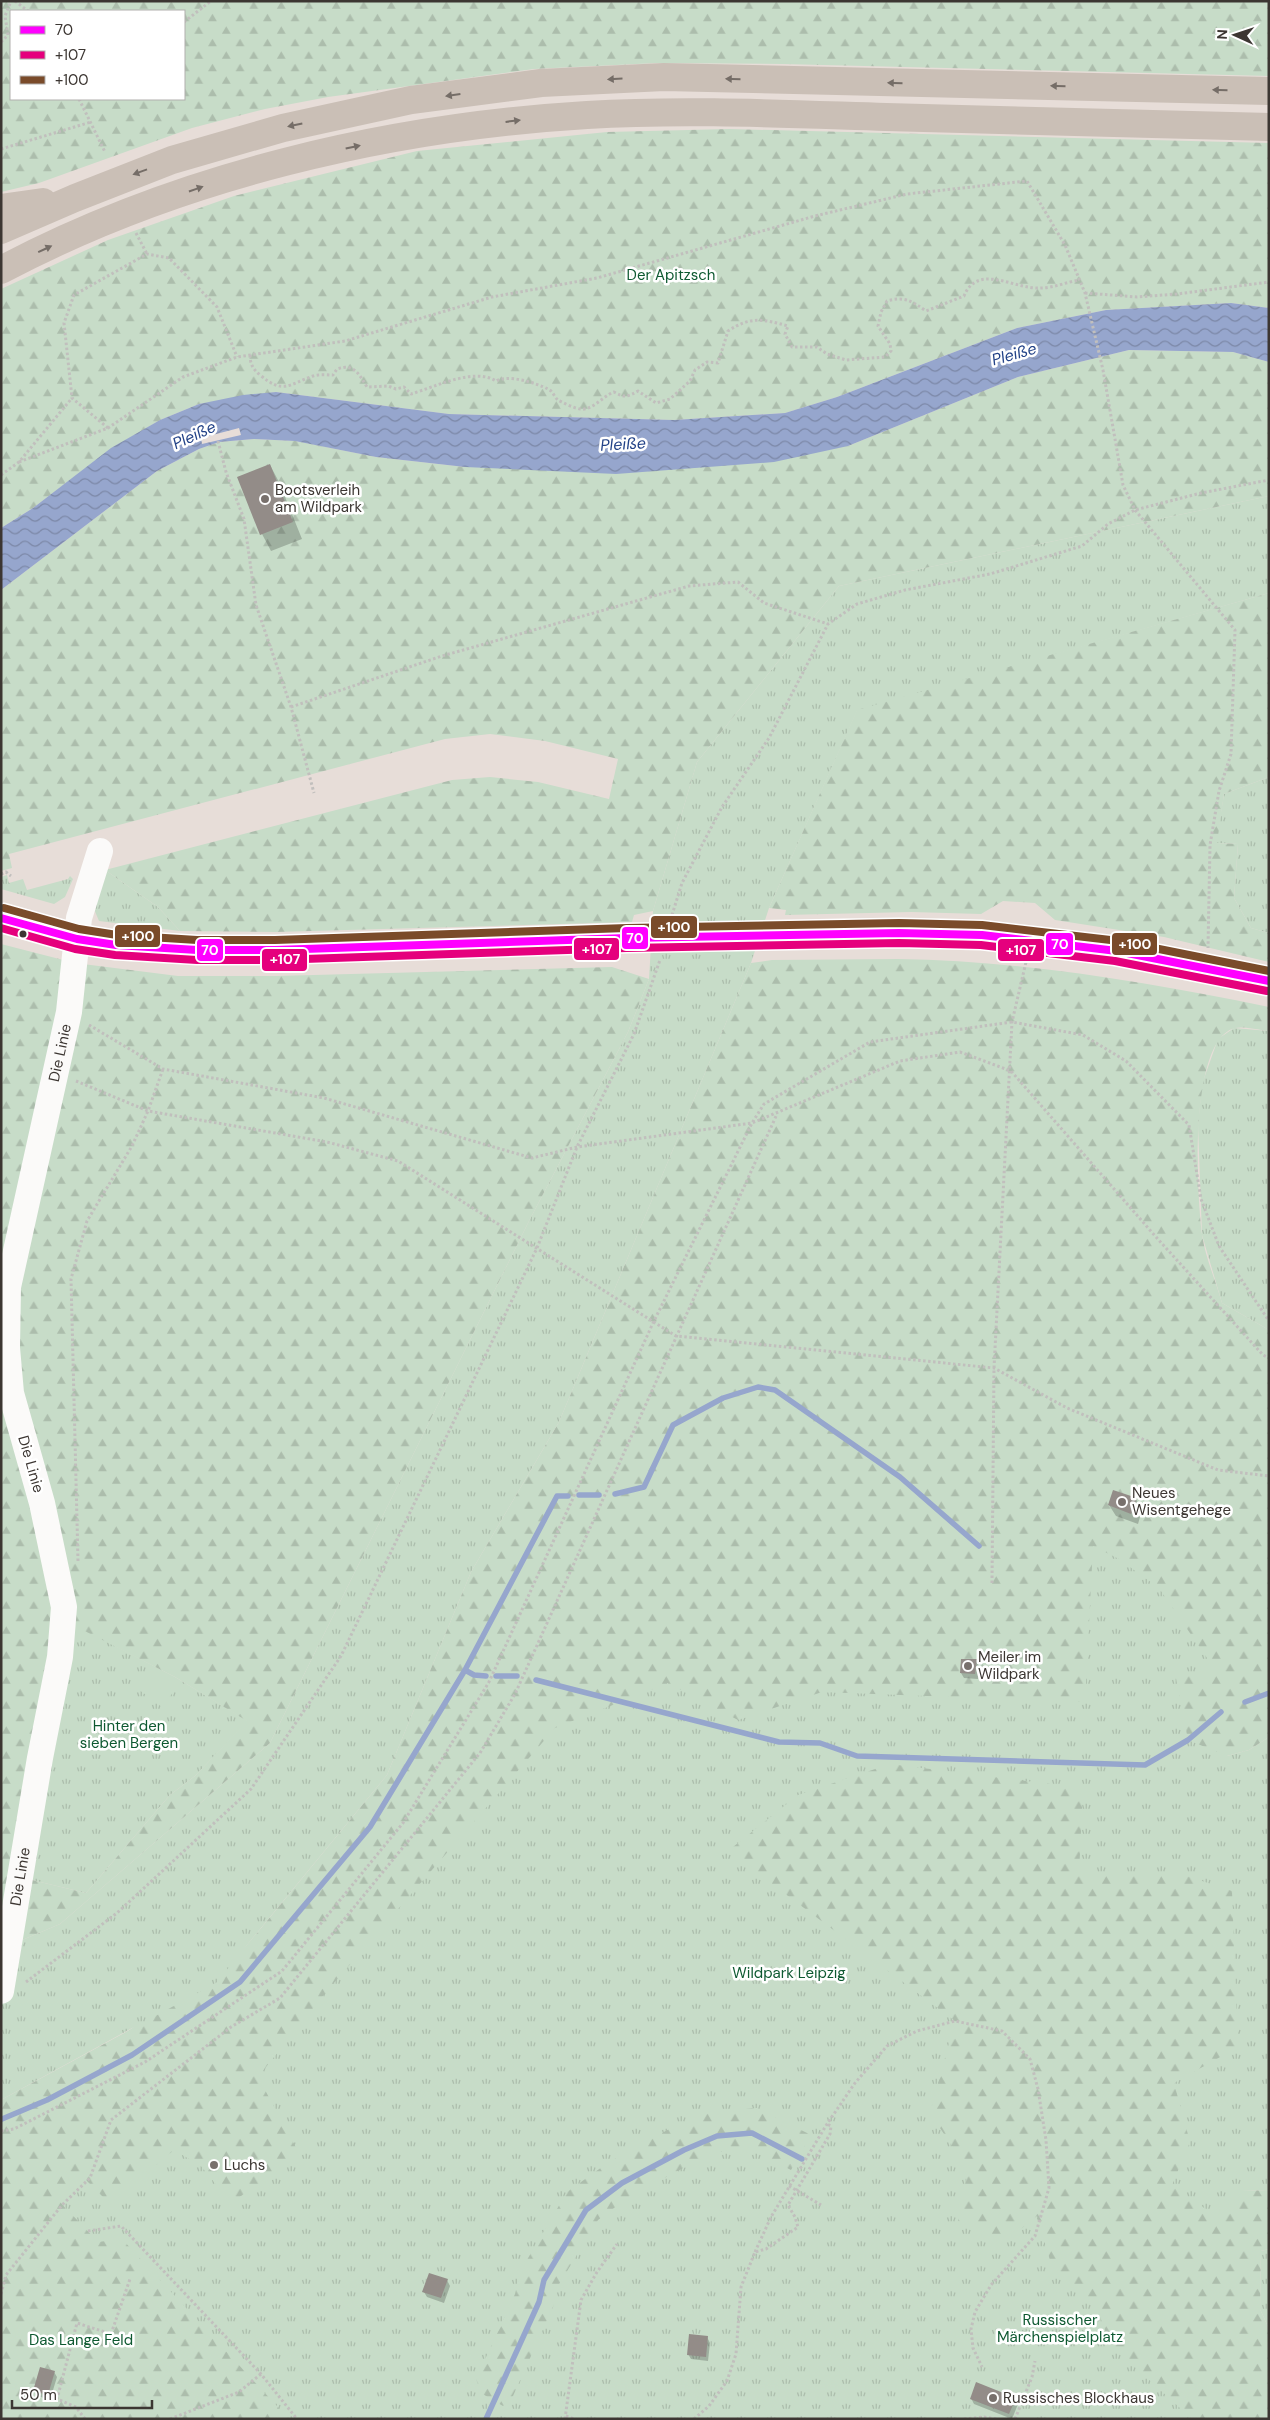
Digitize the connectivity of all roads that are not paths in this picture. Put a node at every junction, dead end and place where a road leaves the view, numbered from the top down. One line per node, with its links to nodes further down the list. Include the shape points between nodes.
1 (1269, 91): 3 (highway, one-way to 3, via 664,77 541,83 411,100 283,128 172,160)
2 (1269, 127): 6 (highway, one-way to 2, via 146,206 276,165 386,140 524,120 674,113)
3 (75, 198): 4 (highway); 5 (highway)
4 (1, 208)
5 (1, 230)
6 (1, 270)
7 (100, 851): 9 (lane, Die Linie, via 79,918)
8 (1, 918): 9 (main road)
9 (78, 939): 10 (main road, via 125,946 275,950 627,938 939,933 1028,939 1117,951); 11 (lane, Die Linie, via 69,1012 8,1287 7,1348 11,1393 42,1503 64,1607 60,1657 40,1758)
10 (1269, 981)
11 (13, 1987)

